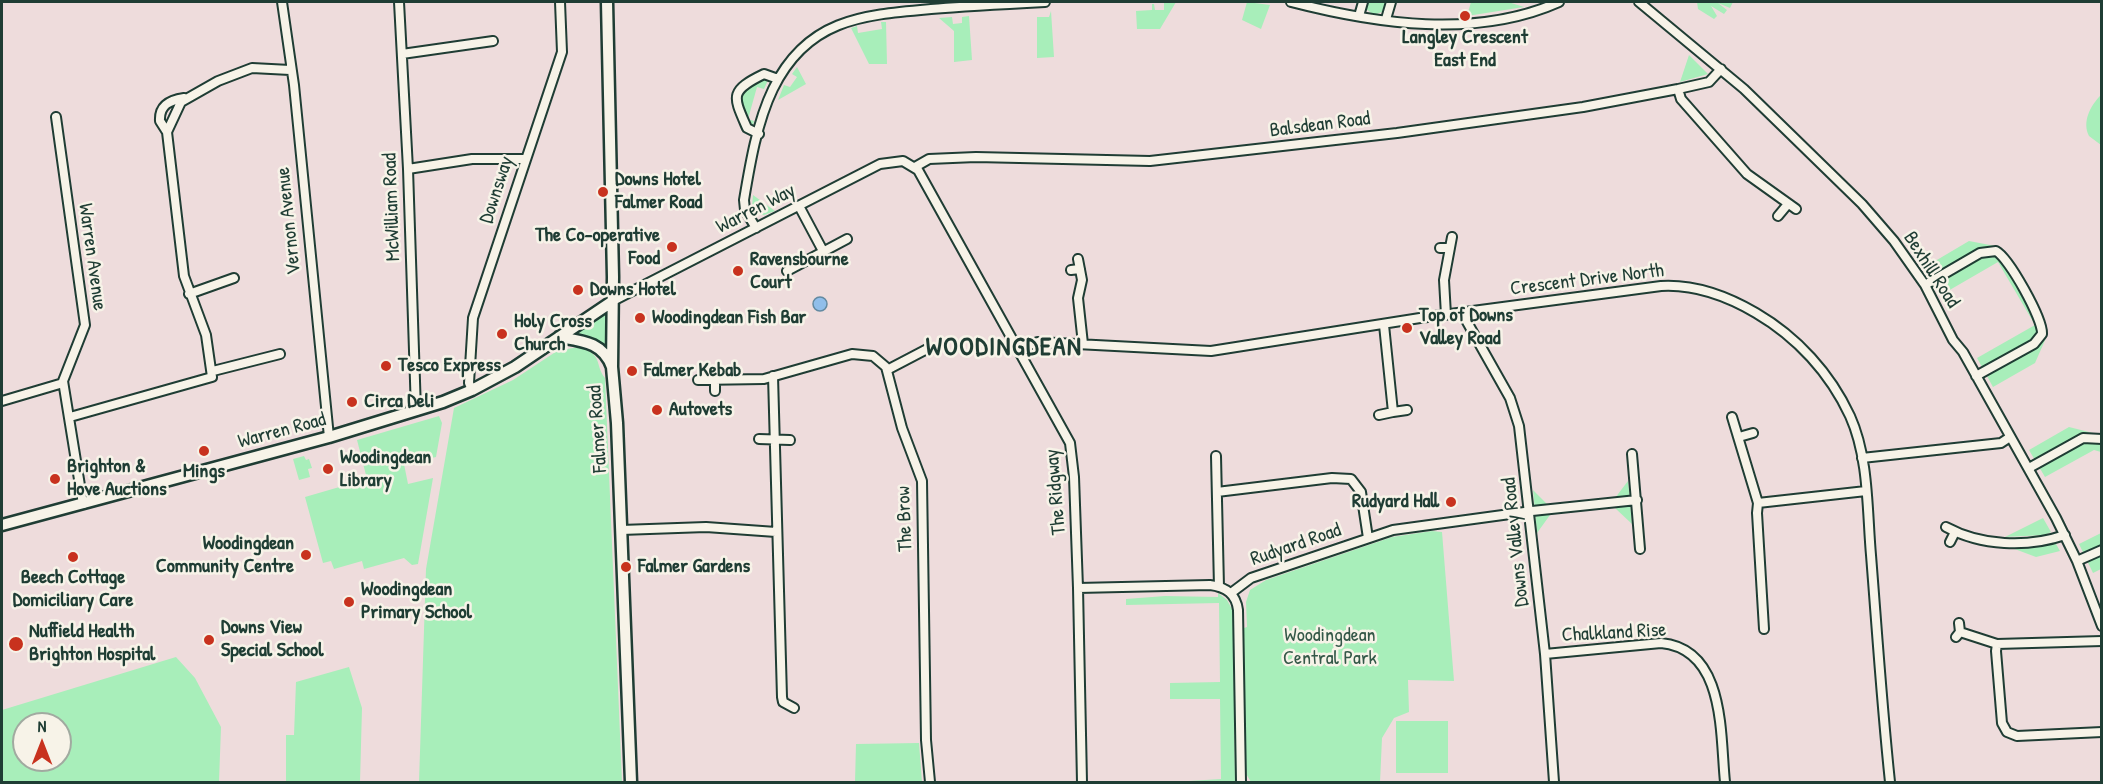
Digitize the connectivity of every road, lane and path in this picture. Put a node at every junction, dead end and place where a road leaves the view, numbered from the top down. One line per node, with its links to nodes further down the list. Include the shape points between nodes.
1 (282, 2): 16 (street, Vernon Avenue)
2 (399, 2): 14 (street, McWilliam Road)
3 (560, 2): 23 (street, Downsway, via 562,51)
4 (607, 2): 43 (main road, Falmer Road)
5 (1045, 2): 17 (street, via 852,18 809,43 794,56)
6 (1291, 2): 11 (street)
7 (1363, 2): 11 (street)
8 (1391, 2): 12 (street)
9 (1559, 2): 12 (street, via 1495,21 1436,24)
10 (1639, 2): 15 (street, Bexhill Road)
11 (1359, 16): 12 (street)
12 (1386, 19)
13 (493, 41): 14 (street)
14 (402, 54): 25 (street, McWilliam Road)
15 (1721, 69): 18 (street, Balsdean Road, via 1709,82); 41 (street, Bexhill Road, via 1862,204)
16 (290, 70): 19 (street, via 252,68); 70 (street, Vernon Avenue)
17 (778, 80): 22 (street); 22 (street, via 764,74 736,93 735,100 747,129)
18 (1678, 90): 24 (street, Balsdean Road, via 1471,124 1174,159 976,157 929,159); 26 (street, via 1681,99 1747,174)
19 (186, 98): 21 (street, via 173,115); 21 (street, via 170,101 162,109 160,121)
20 (56, 117): 59 (street, Warren Avenue, via 85,326)
21 (167, 132): 42 (street)
22 (759, 134): 30 (street, via 744,203)
23 (524, 159): 25 (street, via 472,159); 60 (street, Downsway, via 473,318 469,383)
24 (915, 167): 27 (street, Warren Way, via 898,160 880,164); 50 (street, The Ridgway)
25 (408, 169): 64 (street, McWilliam Road)
26 (1788, 204): 28 (street); 29 (street)
27 (799, 206): 30 (street, Warren Way); 35 (street)
28 (1796, 209)
29 (1778, 216)
30 (756, 228): 43 (street, Warren Way)
31 (1452, 237): 34 (street)
32 (847, 239): 35 (street)
33 (1440, 248): 34 (street)
34 (1450, 248): 45 (street, via 1444,280)
35 (823, 251): 39 (street)
36 (1078, 259): 37 (street)
37 (1080, 269): 38 (street); 48 (street, via 1078,298)
38 (1071, 270)
39 (787, 271)
40 (234, 278): 42 (street)
41 (1925, 285): 56 (street, Bexhill Road); 56 (street, via 1984,251 1996,251 2007,260 2039,319 2042,334 2034,344)
42 (189, 294): 54 (street, via 206,335)
43 (613, 301): 47 (main road, Warren Road); 52 (main road, Falmer Road)
44 (1462, 313): 45 (street, Crescent Drive North); 79 (street, Crescent Drive North, via 1661,286 1685,286 1714,294 1765,318 1798,343 1846,409); 86 (street, Downs Valley Road, via 1514,407)
45 (1446, 315): 46 (street, Crescent Drive North)
46 (1384, 325): 48 (street, Crescent Drive North, via 1211,351); 65 (street)
47 (559, 337): 52 (main road, via 595,345); 60 (main road, Warren Road)
48 (1083, 344): 50 (street, Crescent Drive North, via 1038,342)
49 (929, 348): 53 (street)
50 (1018, 349): 99 (street, The Ridgway, via 1070,444)
51 (280, 354): 54 (street)
52 (612, 367): 89 (main road, Falmer Road)
53 (887, 370): 55 (street, via 876,357 859,353); 110 (street, The Brow, via 902,428 922,481)
54 (213, 371): 67 (street, via 211,379)
55 (773, 376): 58 (street); 74 (street)
56 (1976, 376): 72 (street, Bexhill Road)
57 (698, 380): 58 (street)
58 (715, 380): 61 (street)
59 (63, 383): 62 (street); 67 (street)
60 (472, 390): 64 (main road, Warren Road)
61 (715, 391)
62 (2, 401)
63 (1407, 410): 65 (street)
64 (416, 411): 70 (main road, Warren Road)
65 (1393, 412): 66 (street)
66 (1378, 415)
67 (70, 417): 85 (street)
68 (1732, 417): 71 (street)
69 (1753, 433): 71 (street)
70 (328, 437): 85 (main road, Warren Road)
71 (1739, 437): 84 (street)
72 (2010, 437): 79 (street, via 2001,443); 80 (street, Bexhill Road)
73 (759, 439): 74 (street)
74 (775, 439): 75 (street); 90 (street)
75 (789, 440)
76 (2102, 440): 80 (street, via 2083,438)
77 (1632, 454): 83 (street)
78 (1216, 456): 82 (street)
79 (1862, 458): 81 (street, Crescent Drive North)
80 (2029, 468): 92 (street, Bexhill Road)
81 (1866, 491): 84 (street); 115 (street, Crescent Drive North)
82 (1217, 492): 93 (street, via 1347,478 1359,488); 98 (street)
83 (1637, 500): 86 (street, Rudyard Road); 95 (street)
84 (1758, 503): 103 (street)
85 (83, 504): 87 (main road, Warren Road)
86 (1528, 512): 93 (street, Rudyard Road, via 1416,526); 106 (street, Downs Valley Road)
87 (2, 525)
88 (1946, 527): 91 (street)
89 (621, 530): 90 (street, via 706,527); 109 (main road, Falmer Road)
90 (776, 532): 107 (street, via 782,699)
91 (1955, 532): 92 (street, via 1996,542 2049,540); 94 (street)
92 (2065, 535): 97 (street, Bexhill Road)
93 (1368, 538): 100 (street, Rudyard Road, via 1251,578)
94 (1950, 542)
95 (1640, 549)
96 (2102, 550): 97 (street)
97 (2077, 561): 102 (street, Bexhill Road)
98 (1219, 586): 99 (street); 100 (street)
99 (1078, 588): 111 (street, The Ridgway)
100 (1231, 593): 112 (street, via 1238,610)
101 (1959, 623): 105 (street, via 1958,635)
102 (2102, 626)
103 (1764, 629)
104 (2102, 640): 105 (street)
105 (1997, 644): 108 (street, via 2002,723 2007,732 2017,736)
106 (1545, 654): 113 (street, Downs Valley Road); 114 (street, Chalkland Rise, via 1661,643 1690,653 1705,670 1714,690)
107 (794, 708)
108 (2102, 732)
109 (632, 783)
110 (930, 783)
111 (1082, 783)
112 (1241, 783)
113 (1554, 783)
114 (1725, 783)
115 (1890, 783)

